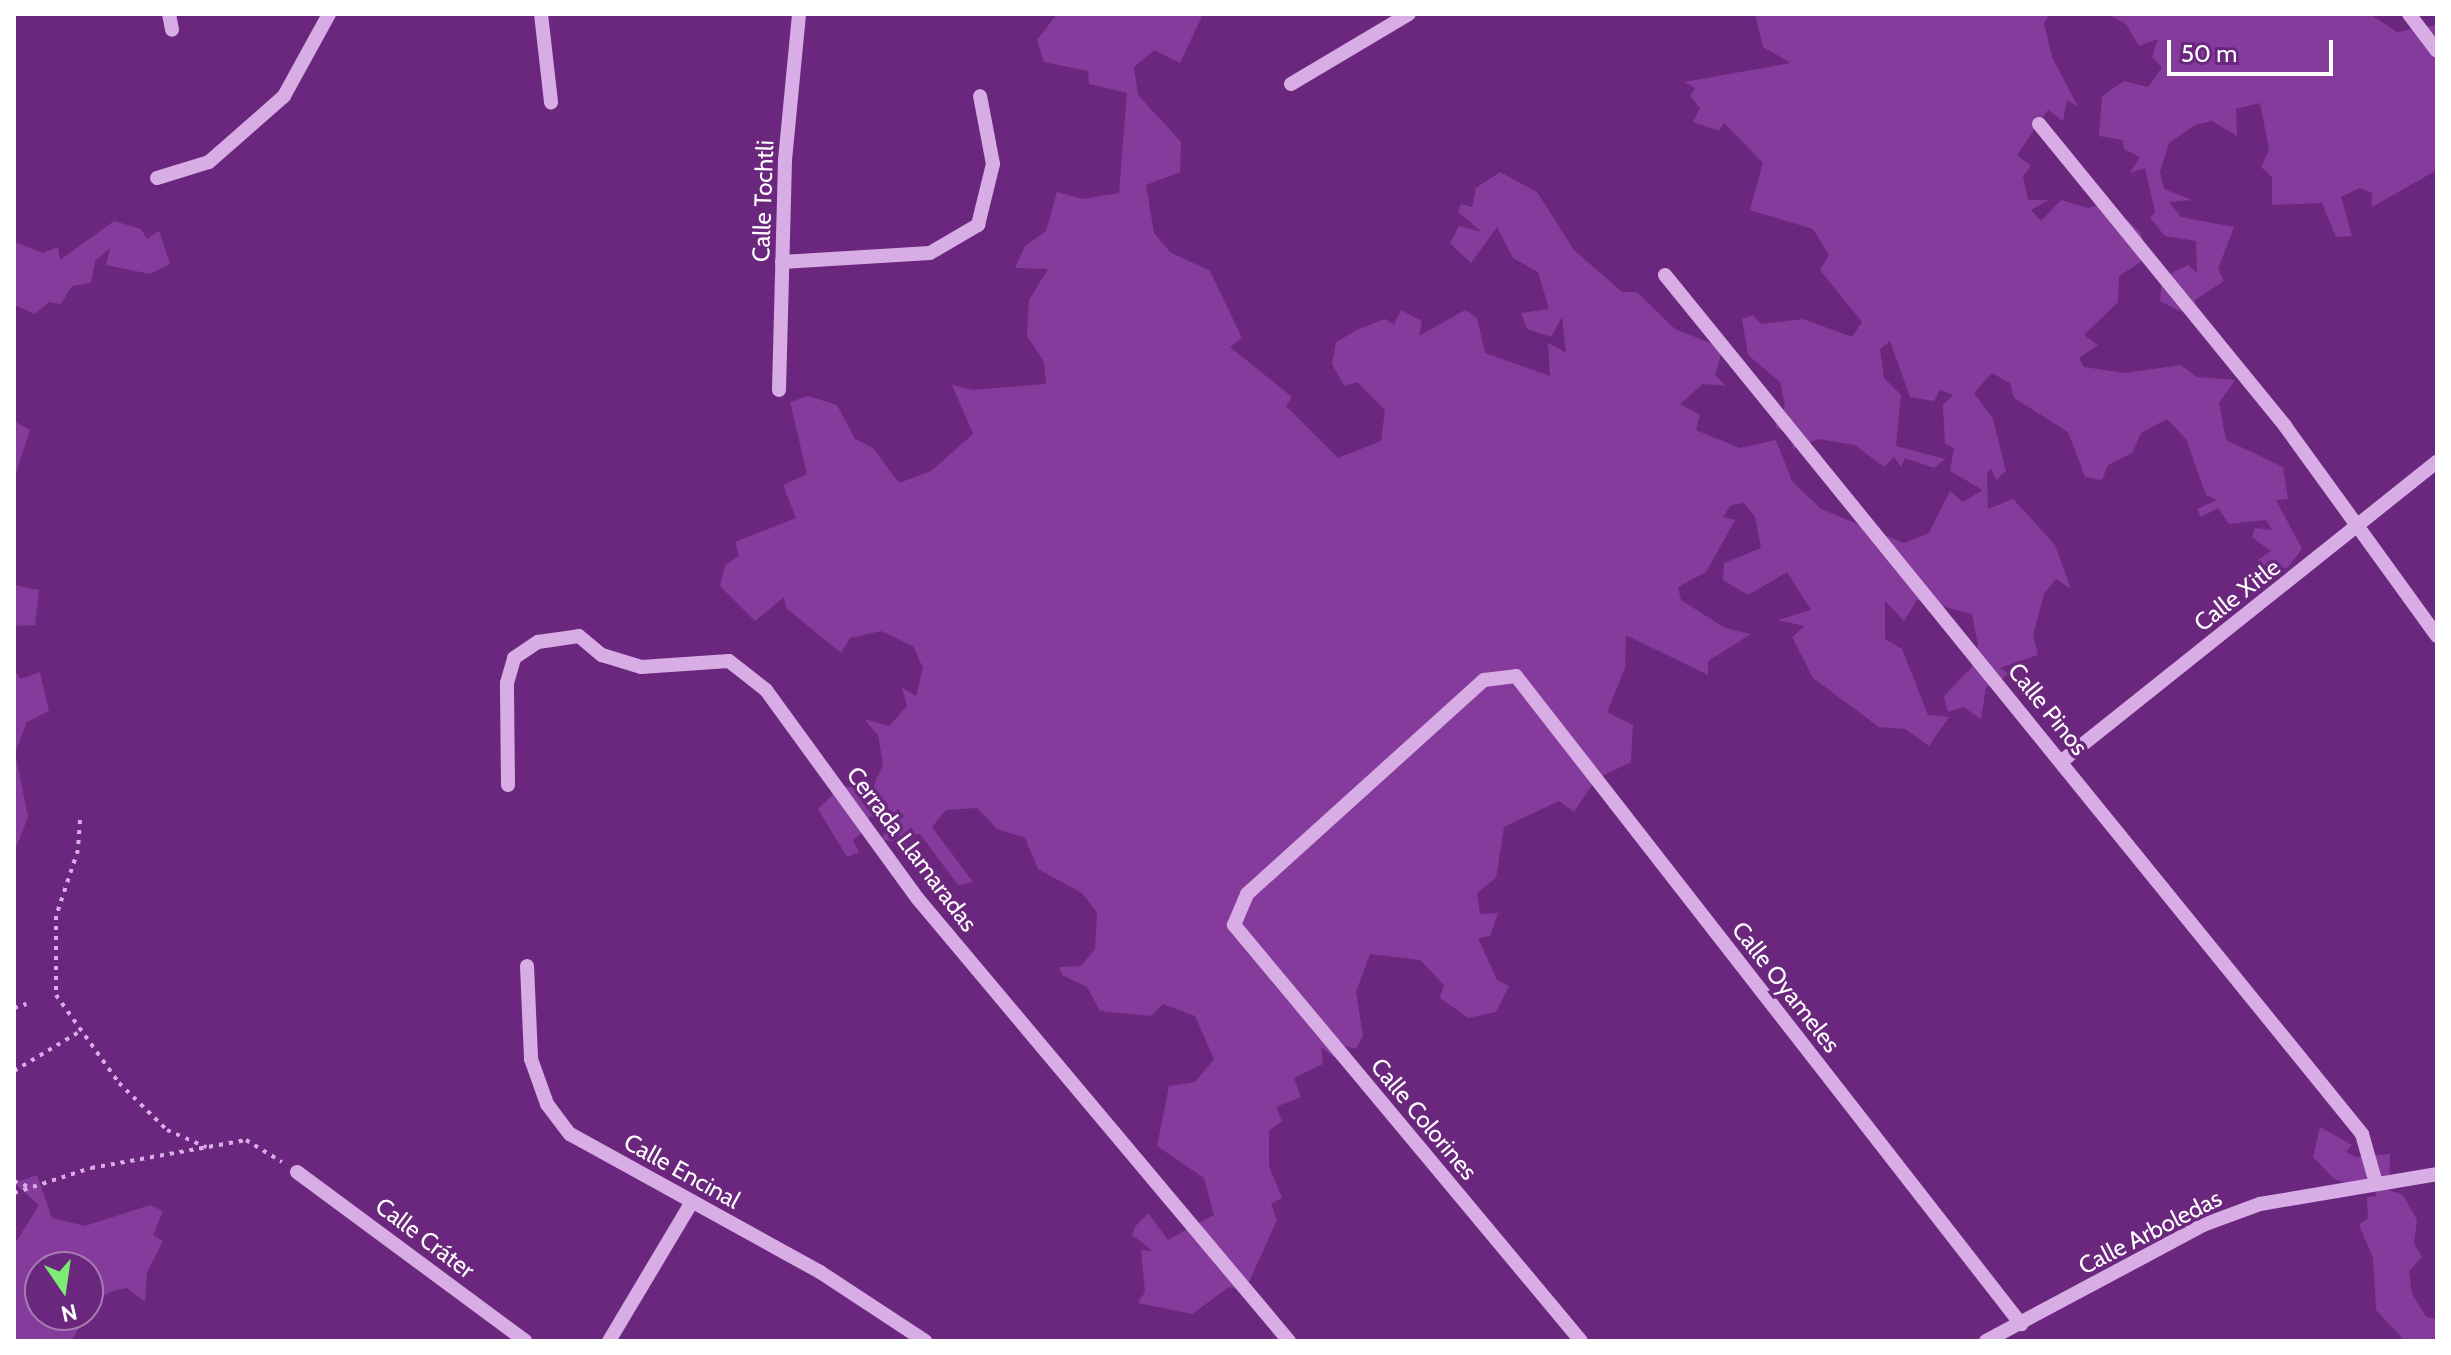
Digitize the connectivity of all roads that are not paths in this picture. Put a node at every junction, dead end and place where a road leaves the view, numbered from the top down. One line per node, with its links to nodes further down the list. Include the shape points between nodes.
1 (169, 14): 7 (street)
2 (329, 14): 13 (street, via 284,96 209,162)
3 (541, 14): 11 (street)
4 (799, 14): 14 (street, Calle Tochtli)
5 (1409, 14): 9 (street)
6 (2409, 14): 8 (street)
7 (172, 30)
8 (2437, 51)
9 (1291, 84)
10 (980, 96): 14 (street, via 993,164 978,225 930,253)
11 (551, 102)
12 (2039, 124): 18 (street, via 2285,426)
13 (157, 178)
14 (782, 262): 16 (street, Calle Tochtli)
15 (1665, 275): 20 (street, Calle Pinos)
16 (779, 390)
17 (2437, 462): 18 (street, Calle Xitle)
18 (2355, 530): 19 (street); 20 (street, Calle Xitle)
19 (2437, 636)
20 (2062, 761): 26 (street, Calle Pinos, via 2362,1134)
21 (508, 785): 32 (street, Cerrada Llamaradas, via 507,683 514,658 538,642 579,636 602,655 641,667 729,661 766,690 918,899)
22 (1234, 925): 28 (street, Calle Oyameles, via 1247,894 1484,680 1516,676); 33 (street, Calle Colorines)
23 (527, 966): 27 (street, Calle Encinal, via 531,1059 547,1104 570,1134)
24 (297, 1172): 29 (street, Calle Cráter)
25 (2437, 1174): 26 (street, Calle Arboledas)
26 (2376, 1183): 28 (street, Calle Arboledas, via 2260,1204 2203,1225)
27 (692, 1202): 30 (street); 31 (street, Calle Encinal)
28 (2021, 1324): 34 (street, Calle Arboledas)
29 (525, 1341)
30 (609, 1341)
31 (925, 1341)
32 (1289, 1341)
33 (1581, 1341)
34 (1986, 1341)

